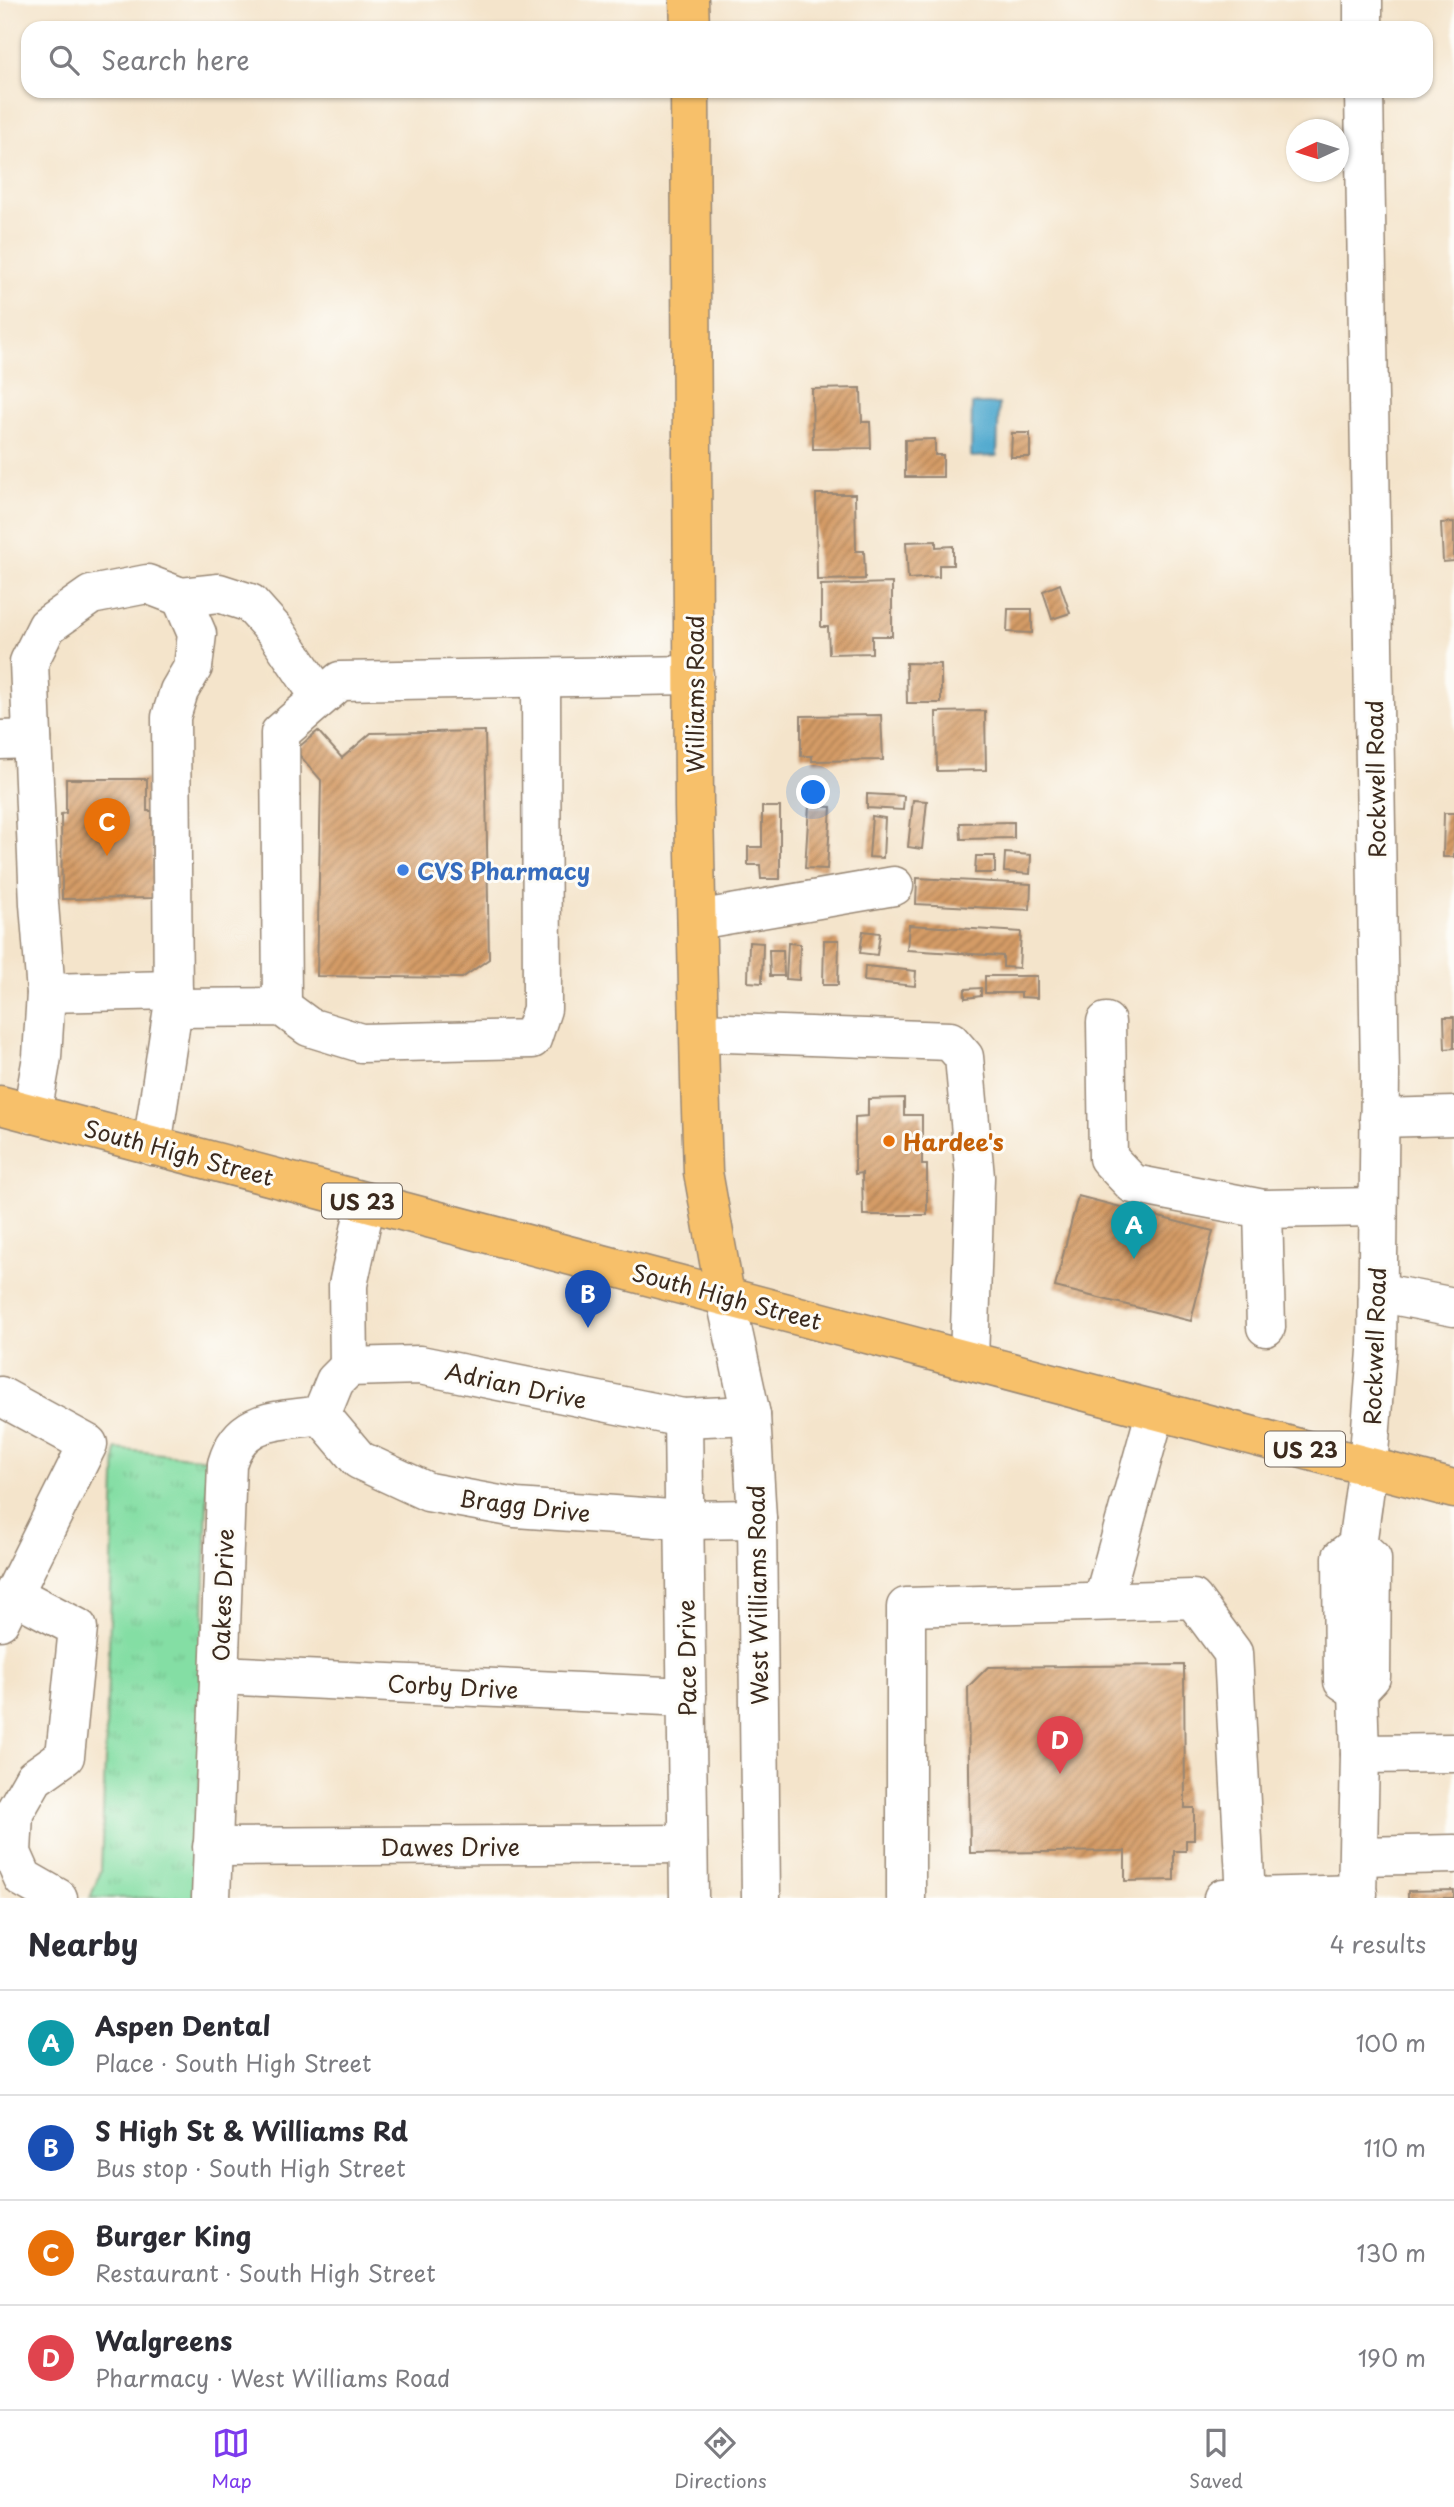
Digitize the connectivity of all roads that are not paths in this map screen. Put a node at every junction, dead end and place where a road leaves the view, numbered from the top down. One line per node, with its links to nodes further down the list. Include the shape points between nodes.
1 (690, 0): 3 (main road)
2 (1363, 0): 4 (street)
3 (690, 21)
4 (1363, 21)
5 (690, 98): 8 (main road, Williams Road)
6 (1364, 98): 21 (street, Rockwell Road)
7 (181, 597): 10 (street, via 219,593 250,603 276,632); 11 (street, via 147,584 92,595 47,626 29,662); 15 (street, via 197,634 193,667 171,717)
8 (694, 675): 9 (street); 13 (main road, Williams Road)
9 (541, 678): 10 (street, via 340,681); 16 (street, via 542,1009 532,1039 361,1043 309,1027)
10 (320, 697): 16 (street, via 279,733)
11 (16, 739): 14 (street)
12 (894, 886): 13 (street)
13 (697, 920): 18 (main road, Williams Road)
14 (47, 993): 15 (street); 19 (street, via 42,1057)
15 (173, 999): 16 (street); 22 (street)
16 (282, 1007)
17 (1106, 1022): 25 (street, via 1108,1158 1133,1185)
18 (699, 1032): 27 (main road, Williams Road, via 703,1172); 30 (street, via 950,1041 964,1058 975,1177)
19 (16, 1109): 22 (main road, South High Street / US 23)
20 (1454, 1116): 21 (street)
21 (1379, 1118): 24 (street, Rockwell Road)
22 (152, 1146): 23 (main road, South High Street / US 23)
23 (366, 1202): 27 (main road, South High Street / US 23); 31 (street, via 348,1285)
24 (1377, 1207): 25 (street); 26 (street, Rockwell Road)
25 (1263, 1209): 29 (street)
26 (1377, 1292): 28 (street); 37 (street, Rockwell Road)
27 (725, 1295): 30 (main road, South High Street / US 23); 35 (street, West Williams Road)
28 (1454, 1307)
29 (1266, 1327)
30 (969, 1360): 33 (main road, South High Street / US 23)
31 (349, 1367): 34 (street, via 335,1381); 36 (street, Adrian Drive, via 420,1365)
32 (1, 1400): 42 (street, via 88,1444)
33 (1156, 1410): 37 (main road, South High Street / US 23); 41 (street)
34 (321, 1415): 40 (street, Bragg Drive, via 359,1460 428,1492 516,1508); 43 (street, Oakes Drive, via 264,1424 246,1431 233,1446 228,1464)
35 (751, 1415): 36 (street, Adrian Drive); 39 (street, West Williams Road)
36 (683, 1418): 40 (street, Pace Drive)
37 (1368, 1466): 38 (main road, South High Street / US 23); 46 (street, Rockwell Road, via 1357,1545 1342,1557 1343,1681 1358,1691)
38 (1454, 1489)
39 (757, 1519): 40 (street, Bragg Drive); 57 (street, West Williams Road)
40 (685, 1520): 44 (street, Pace Drive)
41 (1103, 1600): 53 (street, via 1193,1599 1233,1653); 58 (street, via 906,1607)
42 (7, 1607): 51 (street, via 78,1628 65,1756 34,1778 14,1813)
43 (219, 1675): 44 (street, Corby Drive); 48 (street, Oakes Drive)
44 (687, 1697): 47 (street, Pace Drive)
45 (1454, 1753): 46 (street)
46 (1360, 1754): 50 (street)
47 (688, 1844): 48 (street, Dawes Drive); 56 (street, Pace Drive)
48 (212, 1847): 55 (street, Oakes Drive)
49 (1454, 1854): 50 (street)
50 (1359, 1856): 52 (street)
51 (6, 1864): 54 (street)
52 (1357, 1896): 53 (street)
53 (1246, 1897): 59 (street)
54 (58, 1898)
55 (211, 1898)
56 (689, 1898)
57 (761, 1898)
58 (906, 1898)
59 (1223, 1898)

